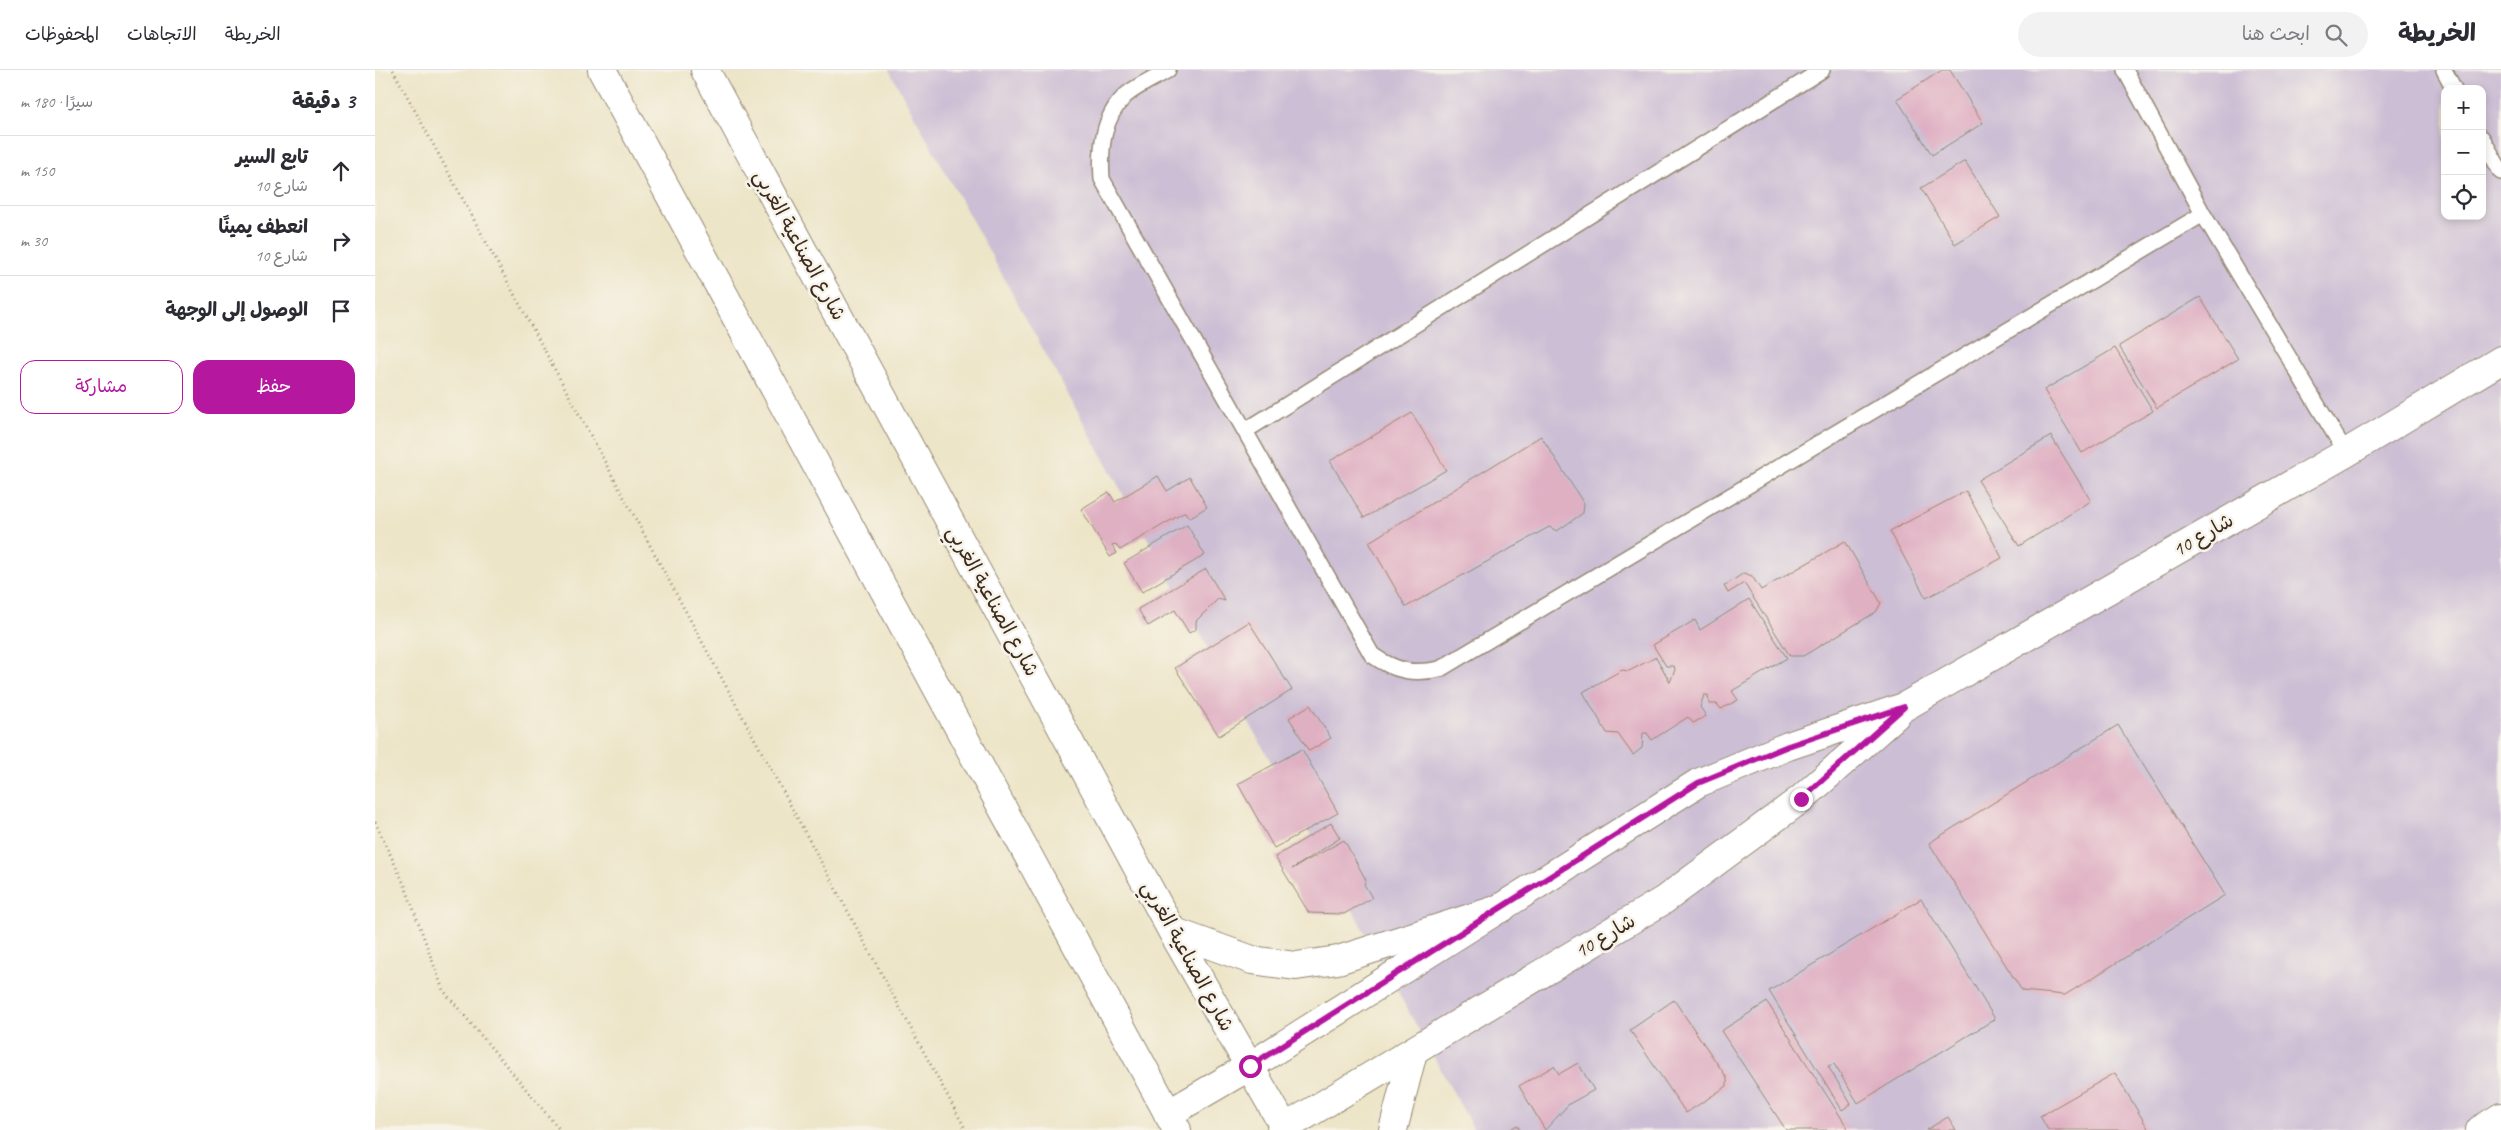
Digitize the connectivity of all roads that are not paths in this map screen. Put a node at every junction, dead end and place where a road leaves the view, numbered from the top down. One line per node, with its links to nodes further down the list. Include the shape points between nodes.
1 (602, 70): 20 (main road)
2 (705, 70): 16 (main road, شارع الصناعية الغربي)
3 (1168, 70): 12 (lane, via 1125,96 1108,120 1100,149 1102,179)
4 (1823, 70): 12 (lane)
5 (2125, 70): 10 (lane)
6 (2443, 70): 7 (lane)
7 (2452, 85)
8 (2486, 145): 9 (lane)
9 (2501, 172)
10 (2203, 214): 12 (lane, via 1440,669 1404,672 1387,666 1372,655); 13 (lane)
11 (2501, 360): 13 (main road, شارع 10)
12 (1245, 431)
13 (2346, 453): 14 (main road, شارع 10)
14 (1904, 707): 15 (main road, شارع 10, via 1788,746 1698,783); 17 (main road, شارع 10, via 1801,799 1664,900)
15 (1502, 908): 16 (main road, via 1338,960 1297,966 1252,960); 18 (main road, شارع 10)
16 (1172, 930): 18 (main road, شارع الصناعية الغربي)
17 (1413, 1052): 21 (main road, شارع 10); 22 (main road)
18 (1250, 1066): 20 (main road, شارع 10); 21 (main road, شارع الصناعية الغربي)
19 (2501, 1117): 23 (main road)
20 (1173, 1122)
21 (1284, 1129)
22 (1393, 1130)
23 (2480, 1130)

